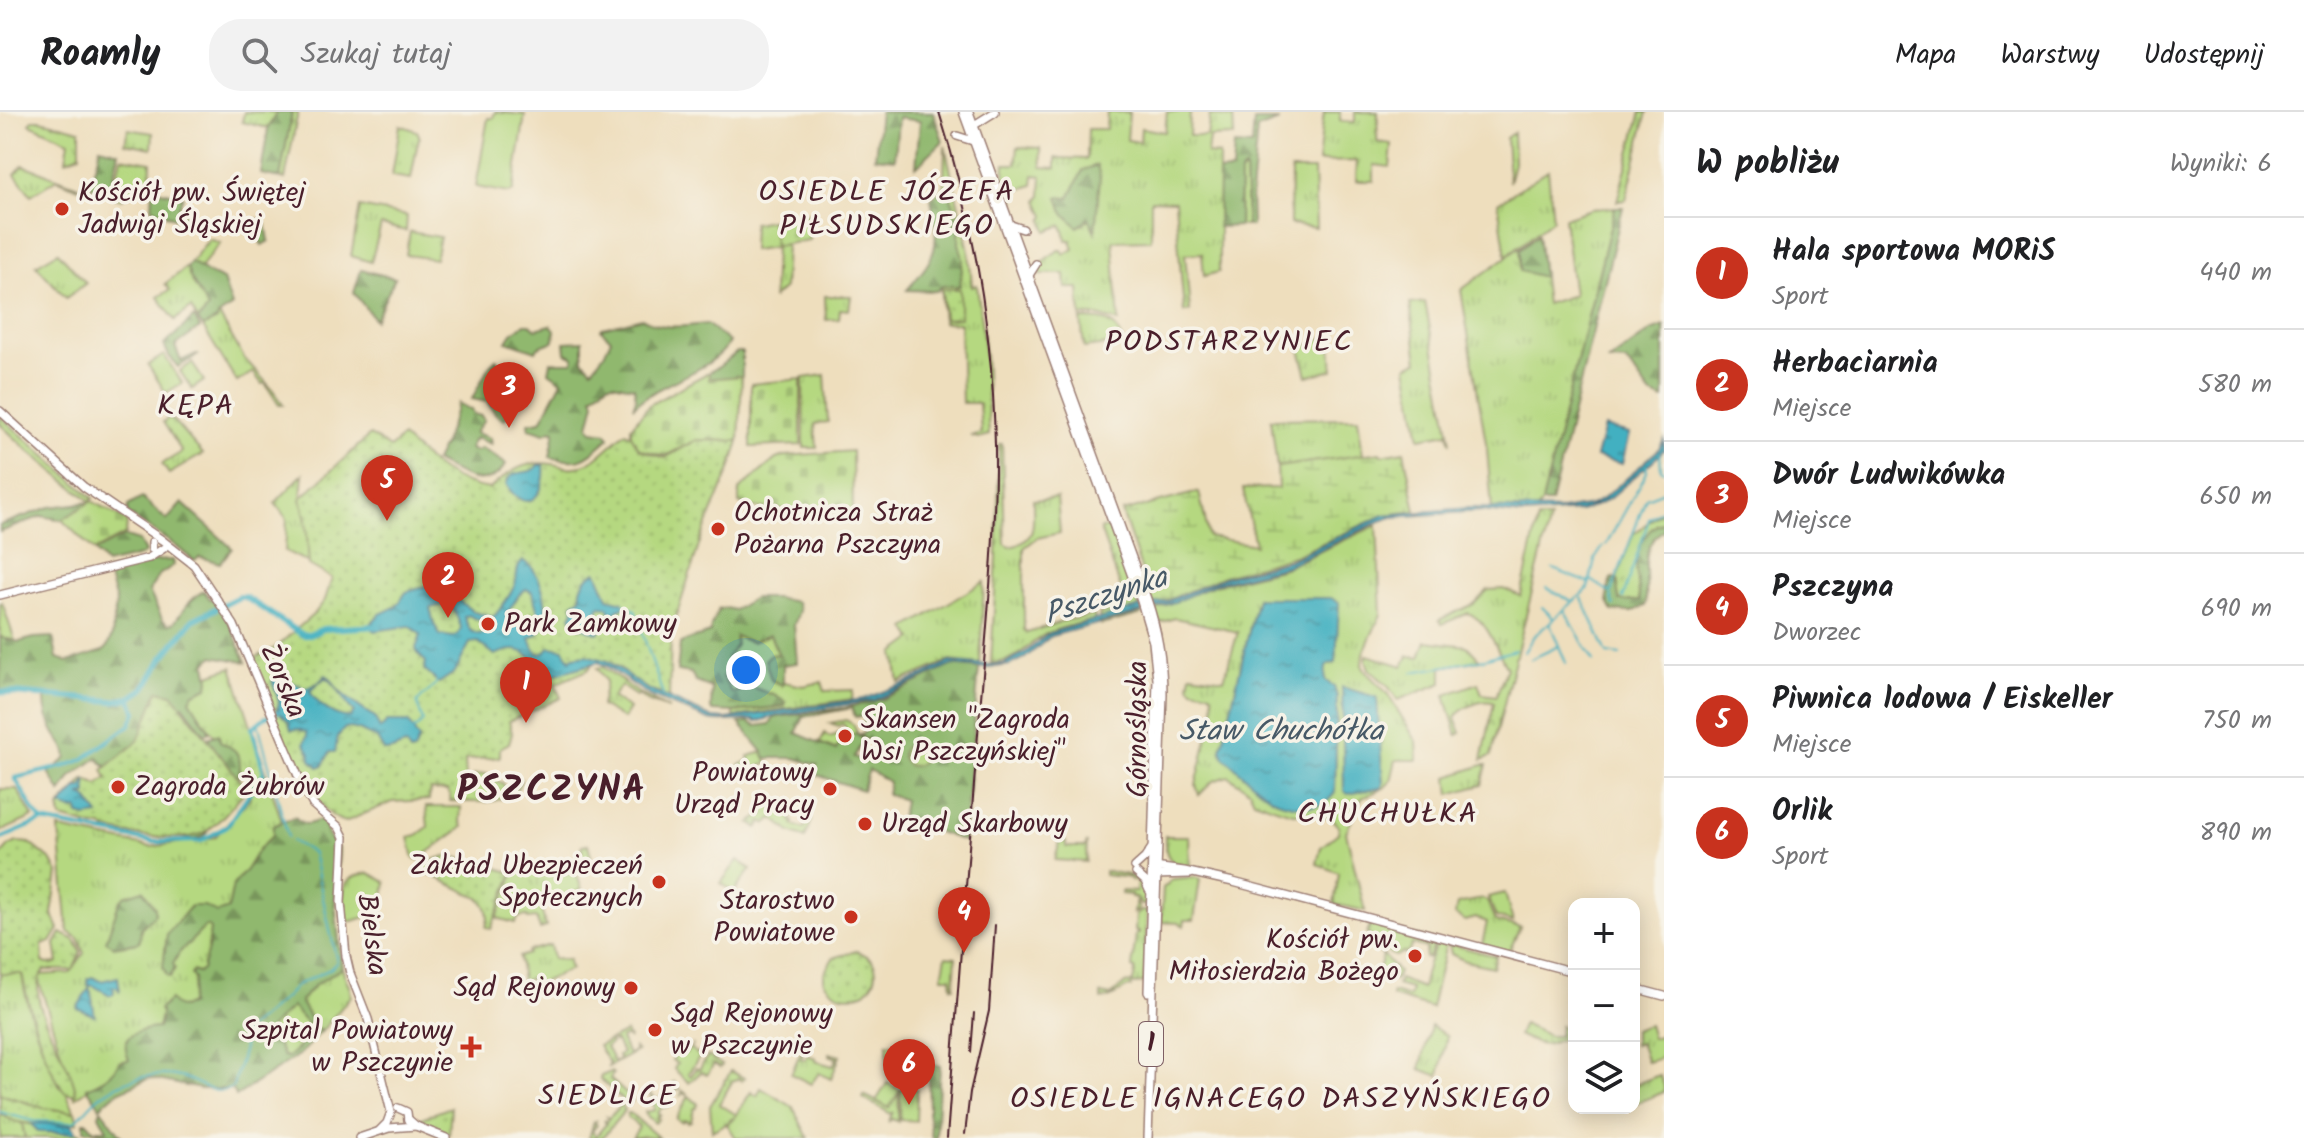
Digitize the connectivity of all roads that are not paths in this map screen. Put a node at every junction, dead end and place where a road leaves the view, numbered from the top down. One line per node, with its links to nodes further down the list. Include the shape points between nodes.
1 (995, 112): 3 (main road)
2 (968, 113): 3 (main road); 4 (main road, Górnośląska / 1)
3 (985, 119): 4 (main road)
4 (972, 127): 6 (main road, Górnośląska / 1); 7 (main road, Górnośląska / 1)
5 (957, 136): 6 (main road)
6 (973, 141): 14 (main road, Górnośląska / 1, via 1108,523)
7 (1011, 225): 8 (main road); 10 (main road, Górnośląska / 1)
8 (1023, 229)
9 (1036, 264): 10 (main road)
10 (1029, 275): 14 (main road, Górnośląska / 1)
11 (0, 411): 12 (main road, Żorska)
12 (158, 545): 13 (main road, via 144,559); 15 (main road, Żorska, via 194,565 222,604 307,795)
13 (0, 595)
14 (1144, 600): 16 (main road, Górnośląska / 1, via 1157,679)
15 (342, 831): 23 (main road, Bielska, via 346,956)
16 (1156, 848): 17 (main road, Górnośląska / 1); 18 (main road); 19 (main road, via 1136,870)
17 (1155, 871): 18 (main road); 19 (main road, Górnośląska / 1)
18 (1175, 873): 19 (main road); 20 (main road, via 1255,888)
19 (1154, 894): 28 (main road, Górnośląska / 1)
20 (1568, 970)
21 (1640, 990): 22 (main road)
22 (1664, 996)
23 (393, 1113): 24 (main road, via 392,1124); 24 (main road, via 407,1112); 25 (main road)
24 (403, 1124): 25 (main road); 27 (main road)
25 (380, 1130): 26 (main road)
26 (359, 1138)
27 (446, 1138)
28 (1146, 1138)

